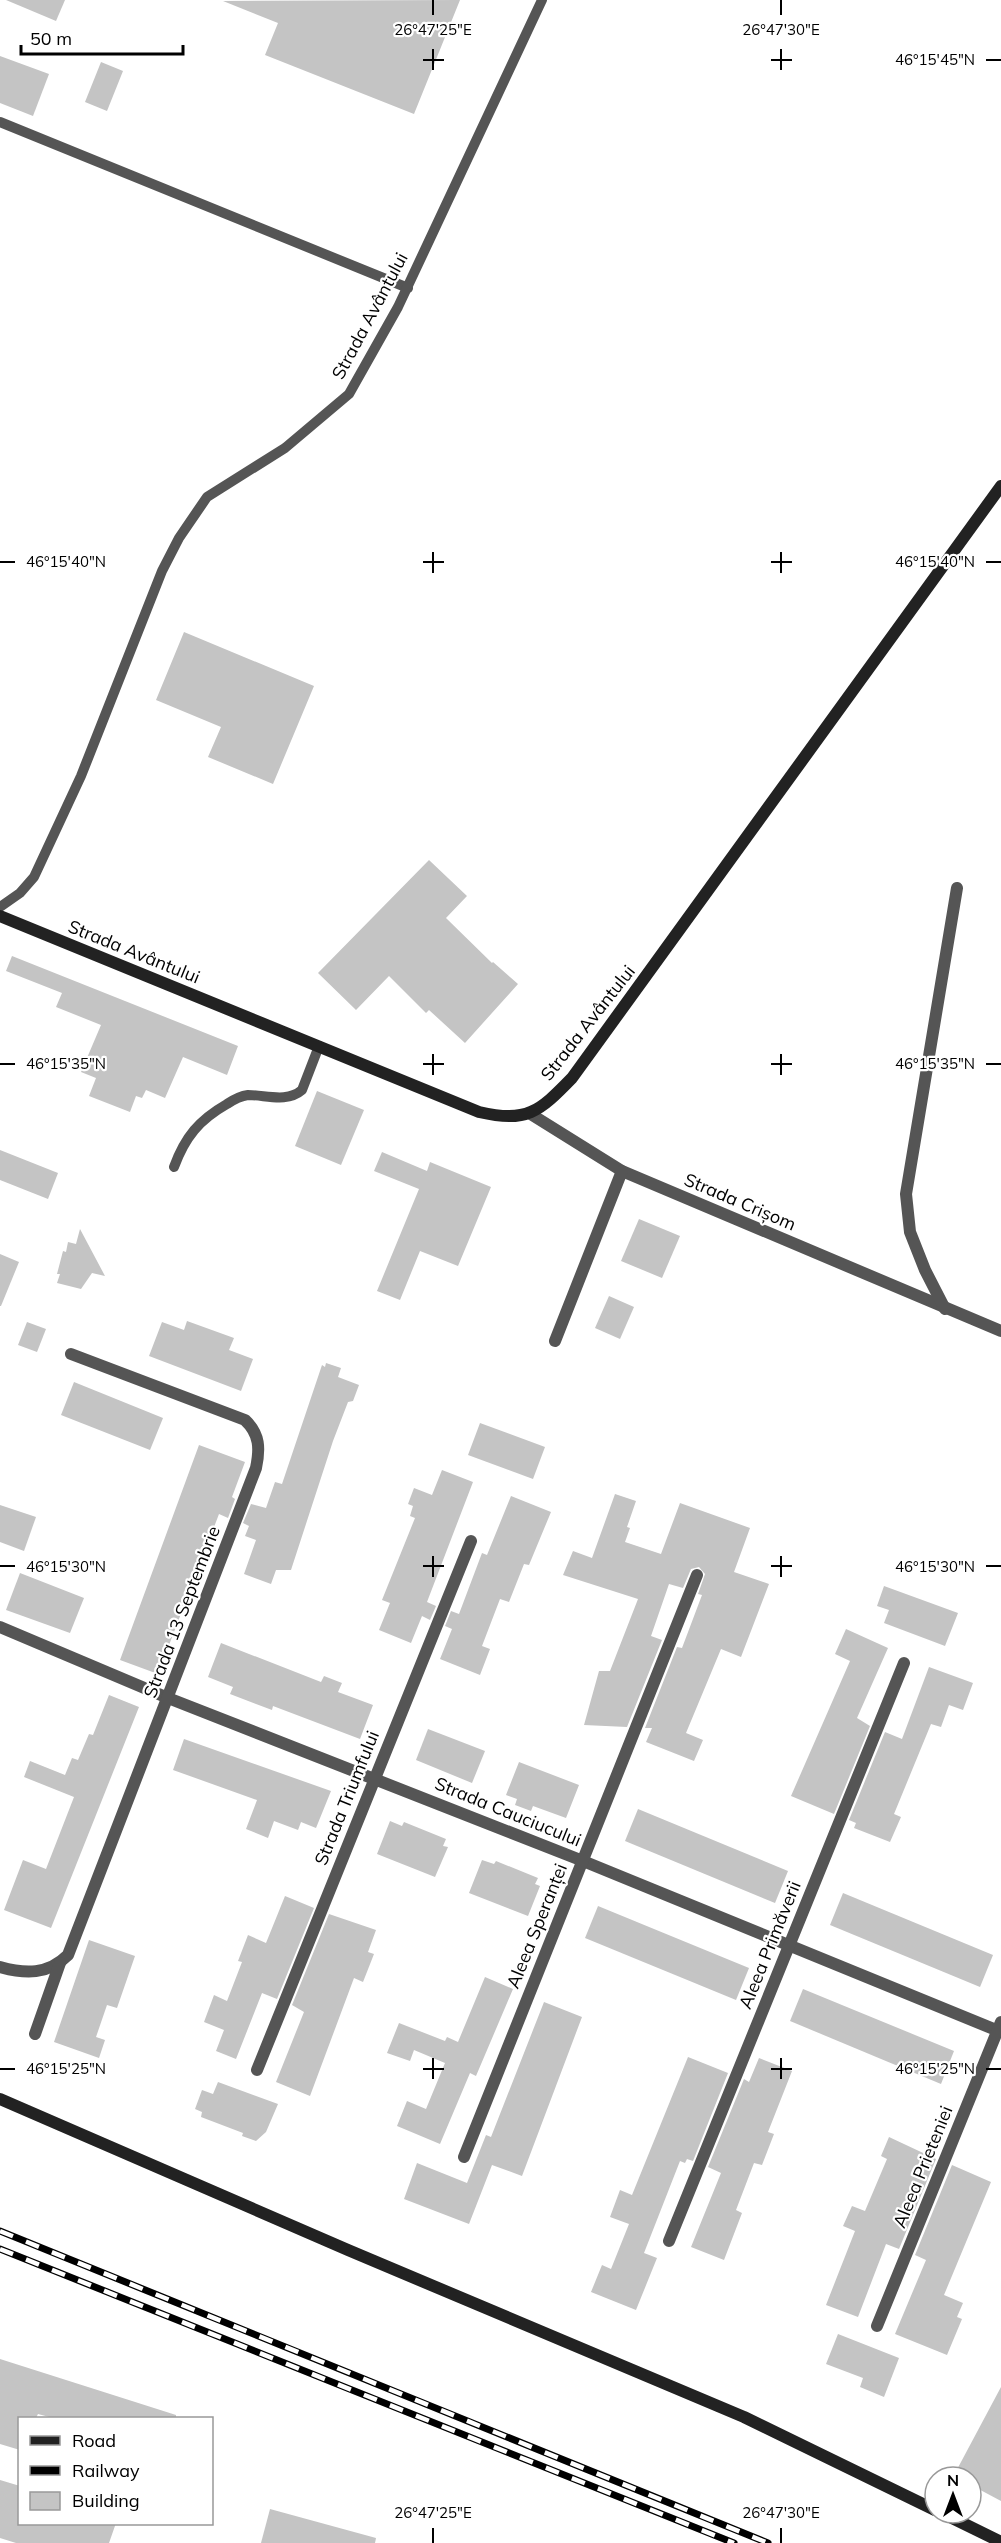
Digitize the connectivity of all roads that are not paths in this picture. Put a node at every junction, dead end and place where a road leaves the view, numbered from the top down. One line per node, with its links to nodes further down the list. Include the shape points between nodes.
1 (542, 0): 3 (lane, Strada Avântului)
2 (0, 122): 3 (lane)
3 (408, 288): 6 (lane, Strada Avântului, via 349,394 285,448 207,497 179,538 162,571 81,776 34,877)
4 (1001, 486): 9 (main road, Strada Avântului, via 572,1078 551,1100)
5 (957, 888): 12 (street, via 906,1194 910,1232)
6 (0, 907)
7 (0, 916): 8 (main road, Strada Avântului)
8 (319, 1046): 9 (main road, Strada Avântului, via 479,1112 507,1118); 10 (lane, via 298,1094 284,1098 244,1096 221,1107 182,1143)
9 (529, 1113): 11 (street, Strada Crișom)
10 (174, 1167)
11 (622, 1171): 12 (street, Strada Crișom); 14 (street)
12 (945, 1309): 13 (street, Strada Crișom)
13 (1001, 1331)
14 (555, 1341)
15 (71, 1353): 20 (street, Strada 13 Septembrie, via 245,1420 257,1438 260,1451 256,1468)
16 (471, 1541): 21 (street, Strada Triumfului)
17 (697, 1575): 22 (street, Aleea Speranței)
18 (0, 1627): 20 (street, Strada Cauciucului)
19 (904, 1663): 23 (street, Aleea Primăverii)
20 (168, 1698): 21 (street, Strada Cauciucului); 24 (street, Strada 13 Septembrie, via 68,1955)
21 (374, 1778): 22 (street, Strada Cauciucului); 28 (street, Strada Triumfului)
22 (583, 1861): 23 (street, Strada Cauciucului); 30 (street, Aleea Speranței)
23 (789, 1947): 26 (street, Strada Cauciucului); 31 (street, Aleea Primăverii)
24 (60, 1963): 25 (street, via 34,1972); 27 (street, Strada 13 Septembrie)
25 (0, 1967)
26 (1000, 2028): 32 (street, Aleea Prieteniei)
27 (35, 2034)
28 (257, 2070)
29 (0, 2099): 33 (main road, via 744,2416)
30 (464, 2157)
31 (669, 2241)
32 (877, 2326)
33 (923, 2504)
34 (966, 2525): 35 (main road)
35 (1001, 2542)

